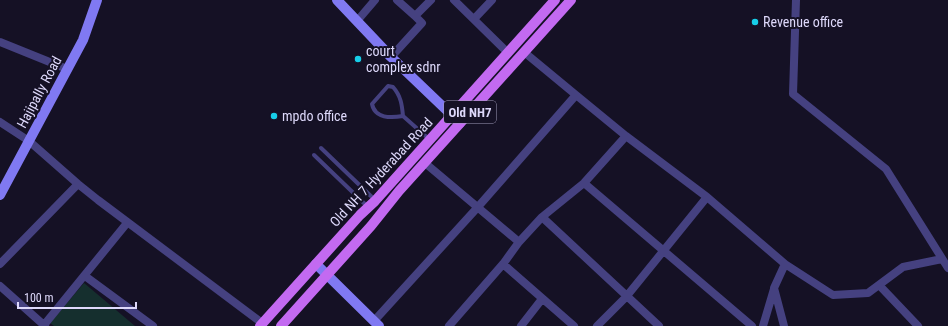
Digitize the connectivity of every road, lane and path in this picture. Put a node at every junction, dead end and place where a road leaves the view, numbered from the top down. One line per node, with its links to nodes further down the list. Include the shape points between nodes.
1 (97, 0): 18 (main road, Hajipally Road, via 83,40)
2 (337, 0): 13 (main road)
3 (376, 0): 13 (street)
4 (397, 0): 11 (street)
5 (431, 0): 11 (street)
6 (454, 0): 12 (street)
7 (492, 0): 12 (street)
8 (554, 0): 16 (main road, Old NH 7 Hyderabad Road / Old NH7)
9 (571, 0): 15 (main road, Old NH 7 Hyderabad Road / Old NH7)
10 (796, 0): 40 (street, via 793,94 886,169)
11 (415, 16): 17 (street, via 422,23)
12 (474, 19): 16 (street)
13 (357, 22): 17 (main road)
14 (0, 42): 18 (street)
15 (524, 52): 19 (street); 23 (main road, Old NH 7 Hyderabad Road / Old NH7)
16 (508, 53): 20 (main road, Old NH 7 Hyderabad Road / Old NH7)
17 (391, 57): 20 (main road)
18 (67, 69): 25 (main road, Hajipally Road)
19 (576, 95): 24 (street); 35 (street)
20 (452, 115): 23 (main road); 26 (main road, Old NH 7 Hyderabad Road / Old NH7)
21 (403, 116): 21 (lane, via 390,118 373,110 372,104 388,86 398,92); 26 (lane)
22 (0, 122): 25 (street)
23 (460, 123): 29 (main road, Old NH 7 Hyderabad Road / Old NH7)
24 (626, 136): 30 (street); 33 (street)
25 (29, 140): 31 (street); 32 (main road, Hajipally Road)
26 (430, 140): 34 (main road, Old NH 7 Hyderabad Road / Old NH7)
27 (321, 148): 34 (lane)
28 (314, 155): 34 (lane)
29 (424, 163): 35 (street); 46 (main road, Old NH 7 Hyderabad Road / Old NH7)
30 (584, 183): 36 (street); 39 (street)
31 (78, 184): 37 (street); 41 (street)
32 (0, 194)
33 (707, 197): 39 (street); 44 (street)
34 (372, 204): 42 (main road, Old NH 7 Hyderabad Road / Old NH7)
35 (477, 208): 38 (street); 53 (street)
36 (542, 217): 38 (street); 51 (street)
37 (127, 223): 47 (street); 56 (street)
38 (519, 242): 43 (street)
39 (663, 251): 51 (street); 63 (street)
40 (942, 259): 45 (street); 48 (street, via 903,267)
41 (0, 264)
42 (316, 264): 46 (main road); 56 (main road, Old NH 7 Hyderabad Road / Old NH7)
43 (503, 264): 52 (street); 54 (street)
44 (785, 264): 48 (street, via 833,295 868,293); 50 (street)
45 (948, 268)
46 (327, 275): 53 (main road); 58 (main road, Old NH 7 Hyderabad Road / Old NH7)
47 (85, 276): 55 (street); 57 (street)
48 (878, 285): 66 (street)
49 (0, 286): 57 (street)
50 (774, 288): 64 (street); 65 (street)
51 (626, 296): 61 (street); 62 (street)
52 (542, 298): 59 (street); 60 (street)
53 (377, 323)
54 (454, 324)
55 (150, 325)
56 (261, 325)
57 (45, 326)
58 (280, 326)
59 (521, 326)
60 (574, 326)
61 (597, 326)
62 (658, 326)
63 (752, 326)
64 (762, 326)
65 (784, 326)
66 (918, 326)

